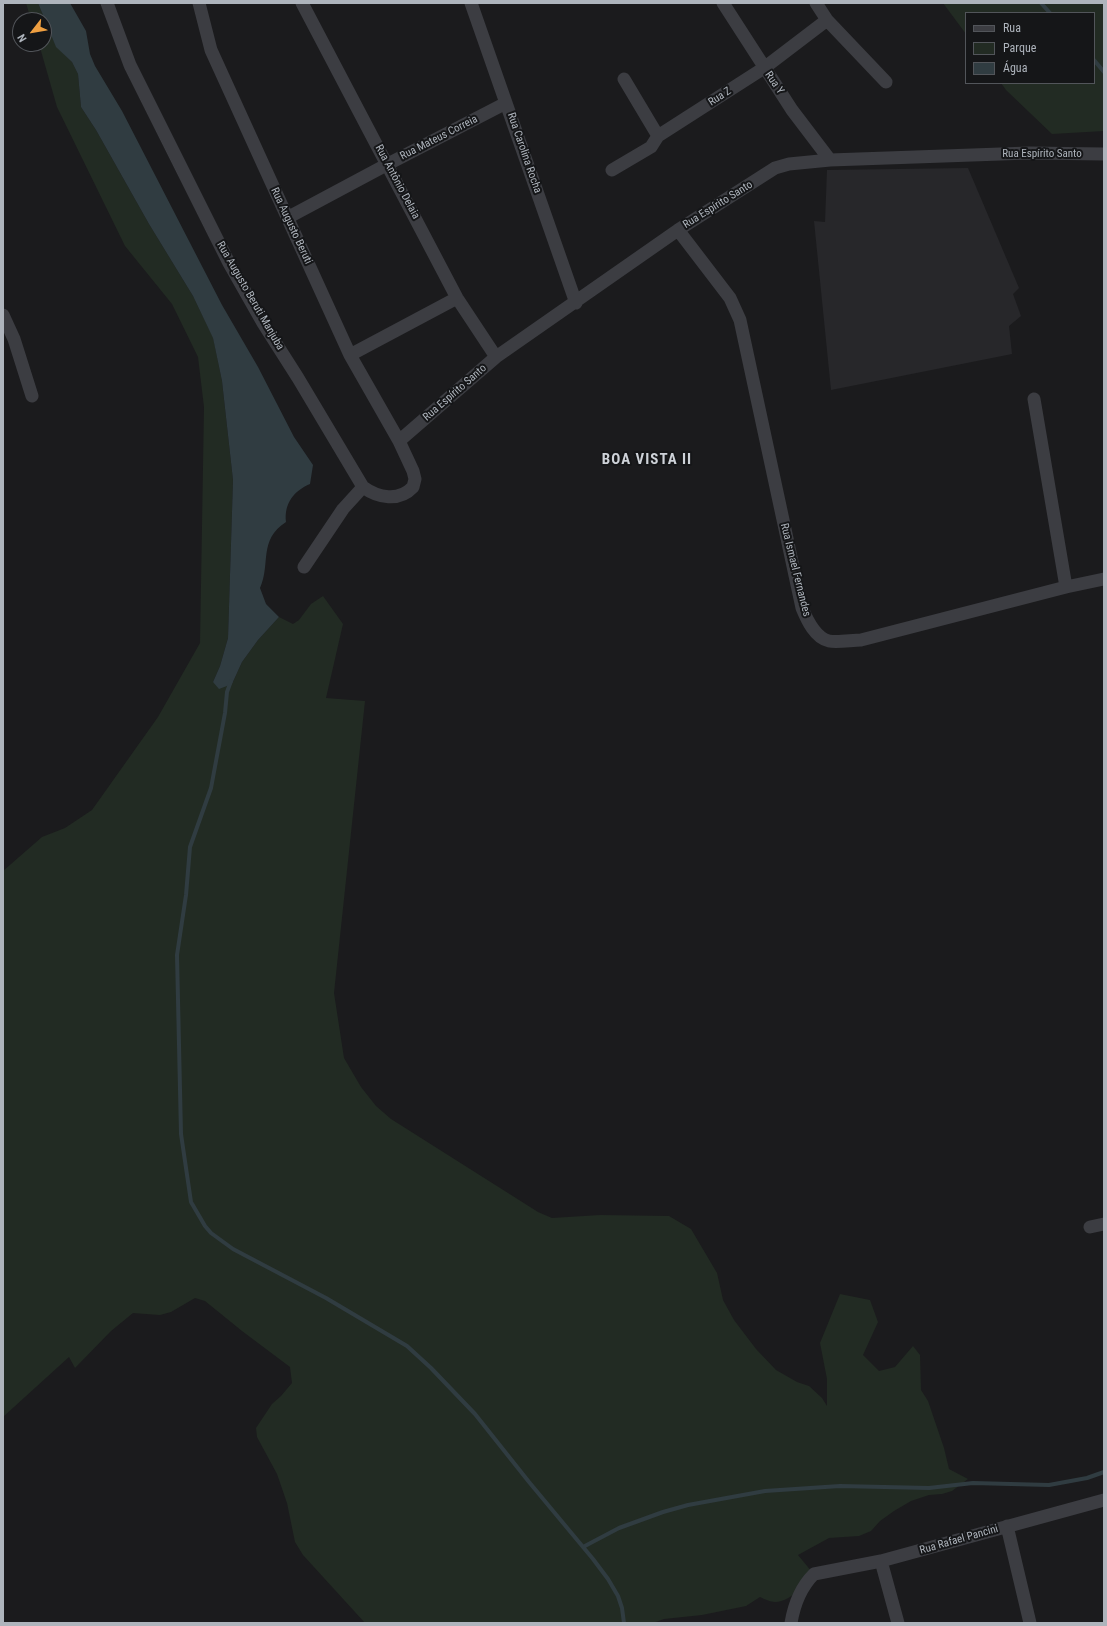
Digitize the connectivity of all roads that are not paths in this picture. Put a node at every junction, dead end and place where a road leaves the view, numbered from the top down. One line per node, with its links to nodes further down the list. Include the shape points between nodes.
1 (107, 3): 27 (street, Rua Augusto Beruti Manjuba, via 130,65 229,263)
2 (199, 3): 17 (street, Rua Augusto Beruti, via 211,50)
3 (302, 3): 15 (street, Rua Antônio Delaia)
4 (471, 3): 11 (street, Rua Carolina Rocha)
5 (723, 3): 8 (street, Rua Y)
6 (816, 3): 7 (street)
7 (827, 20): 8 (street, Rua Z); 10 (street)
8 (764, 68): 12 (street, Rua Z); 14 (street, Rua Y)
9 (624, 79): 12 (street)
10 (886, 82)
11 (506, 103): 15 (street, Rua Mateus Correia); 20 (street, Rua Carolina Rocha)
12 (658, 136): 16 (street, Rua Z, via 650,147)
13 (1104, 154): 14 (street, Rua Espírito Santo, via 1029,153)
14 (830, 160): 18 (street, Rua Espírito Santo, via 775,168)
15 (388, 164): 17 (street, Rua Mateus Correia); 19 (street, Rua Antônio Delaia)
16 (612, 170)
17 (287, 218): 22 (street, Rua Augusto Beruti)
18 (678, 230): 20 (street, Rua Espírito Santo); 30 (street, Rua Ismael Fernandes, via 730,298 740,320 802,608 809,623 819,635 829,641 861,640)
19 (457, 298): 22 (street); 23 (street, Rua Antônio Delaia)
20 (576, 302): 23 (street, Rua Espírito Santo)
21 (3, 315): 24 (street, via 14,339)
22 (350, 355): 26 (street, Rua Augusto Beruti)
23 (496, 357): 26 (street, Rua Espírito Santo)
24 (32, 396)
25 (1034, 399): 30 (street)
26 (399, 442): 27 (street, via 413,471 413,487 409,492 395,497 382,497)
27 (363, 487): 28 (street, via 343,509)
28 (304, 567)
29 (1104, 579): 30 (street, Rua Ismael Fernandes)
30 (1066, 586)
31 (1104, 1224): 32 (street)
32 (1090, 1227)
33 (1104, 1500): 34 (street, Rua Rafael Pancini)
34 (1007, 1526): 35 (street, Rua Rafael Pancini); 38 (street)
35 (881, 1561): 36 (street, Rua Rafael Pancini, via 814,1574 800,1593); 37 (street)
36 (791, 1623)
37 (898, 1623)
38 (1030, 1623)

